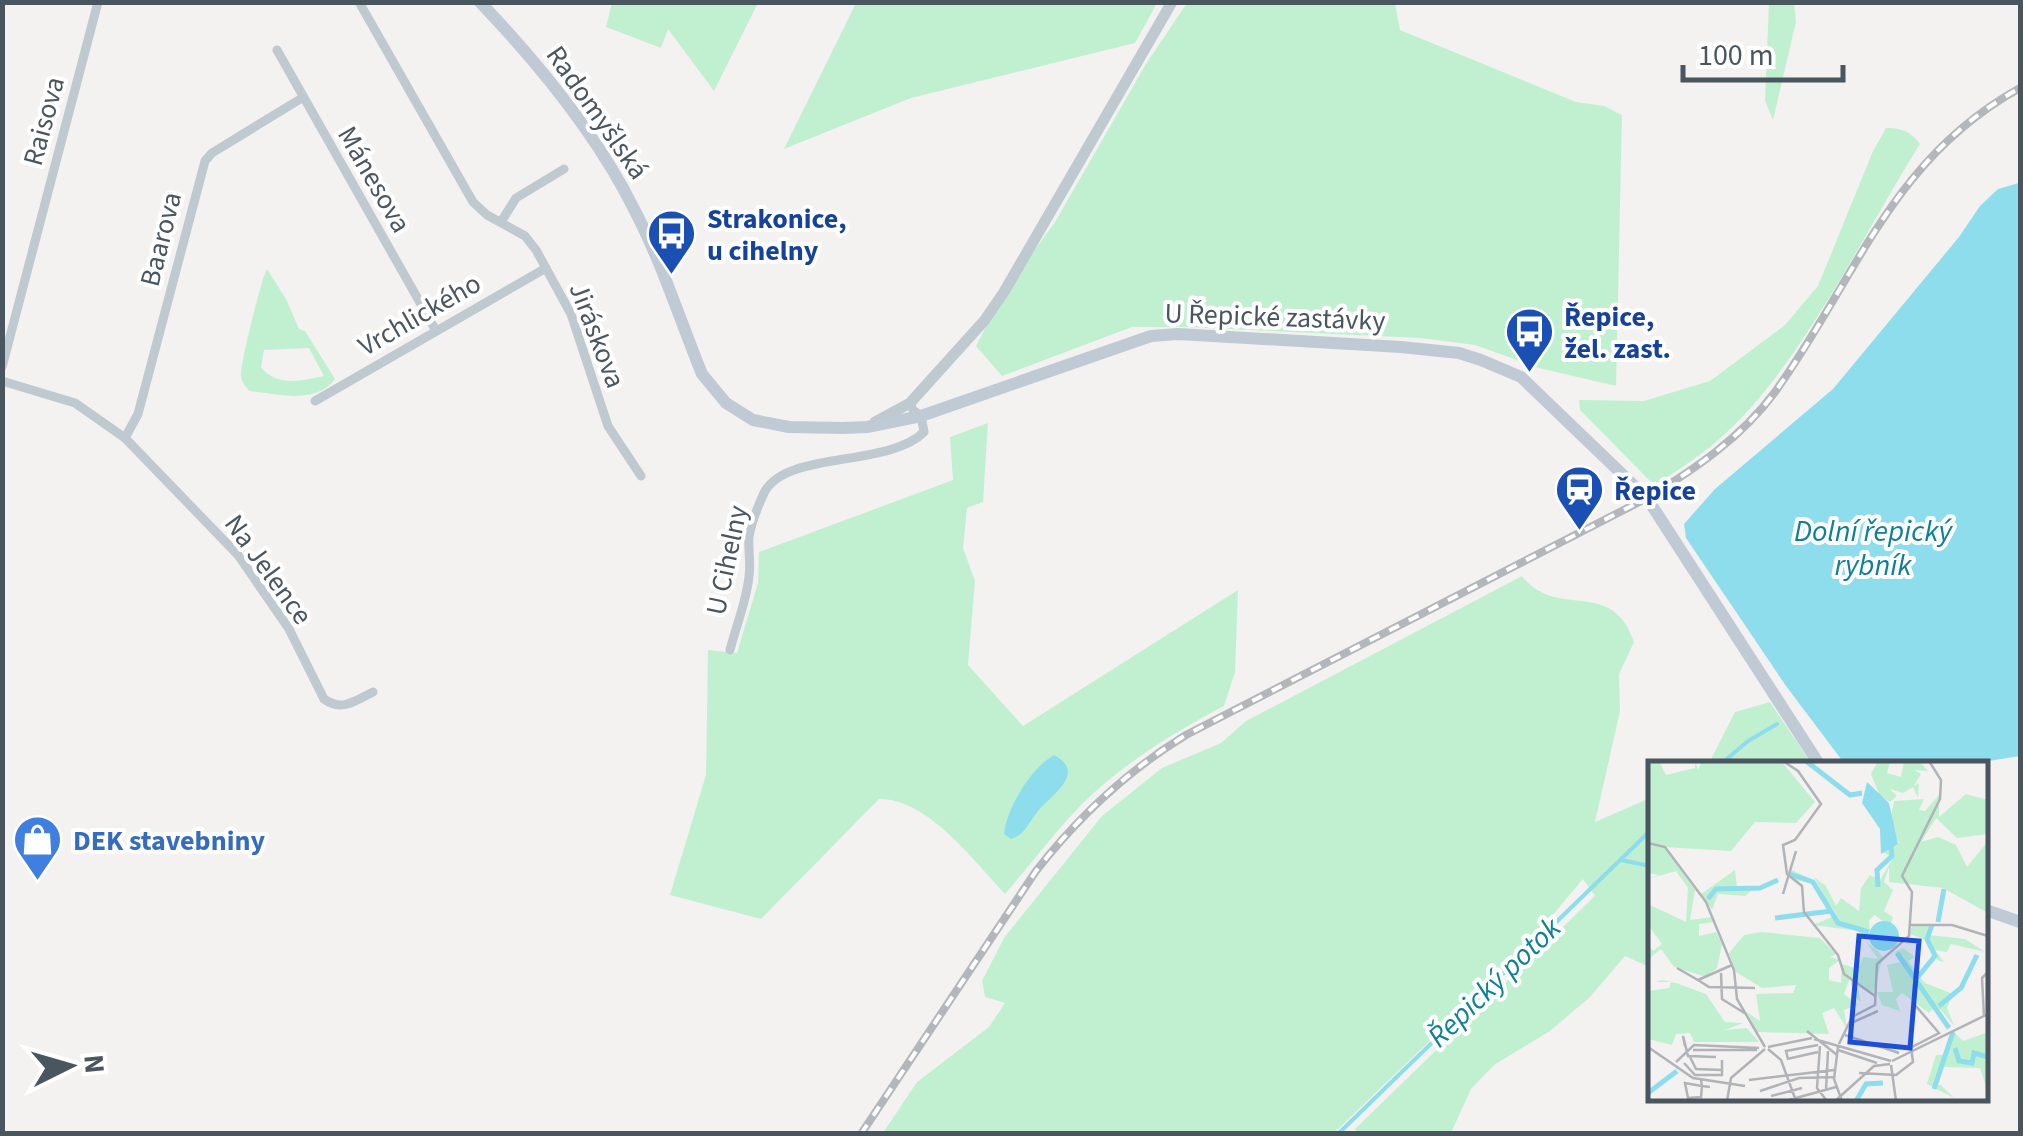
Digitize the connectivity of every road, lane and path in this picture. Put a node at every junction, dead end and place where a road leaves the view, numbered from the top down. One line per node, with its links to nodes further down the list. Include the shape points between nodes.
1 (98, 2): 11 (street, Raisova)
2 (359, 2): 8 (street, Jiráskova, via 473,202)
3 (480, 2): 16 (main road, Radomyšlská, via 609,162 714,392 771,425)
4 (1172, 2): 14 (street, via 1004,292)
5 (277, 50): 6 (street, Mánesova)
6 (302, 98): 10 (street, Mánesova); 17 (street, Baarova, via 204,161 138,414)
7 (564, 170): 8 (street, via 516,198)
8 (501, 222): 9 (street, Jiráskova, via 531,242)
9 (546, 268): 10 (street, Vrchlického); 18 (street, Jiráskova, via 571,314 608,426)
10 (436, 329): 13 (street, Vrchlického)
11 (2, 367)
12 (2, 381): 17 (street, Na Jelence, via 75,403)
13 (315, 400)
14 (910, 403): 15 (street); 16 (street)
15 (921, 416): 16 (main road, Radomyšlská); 19 (street, U Cihelny, via 924,432 914,441 774,479 749,535 750,576); 21 (main road, U Řepické zastávky, via 1152,336 1460,353 1522,377 1632,482)
16 (868, 427)
17 (124, 438): 20 (street, Na Jelence, via 238,555 289,629 324,699 345,706)
18 (641, 476)
19 (730, 650)
20 (373, 692)
21 (1817, 761)
22 (1988, 911): 23 (main road)
23 (2020, 922)

